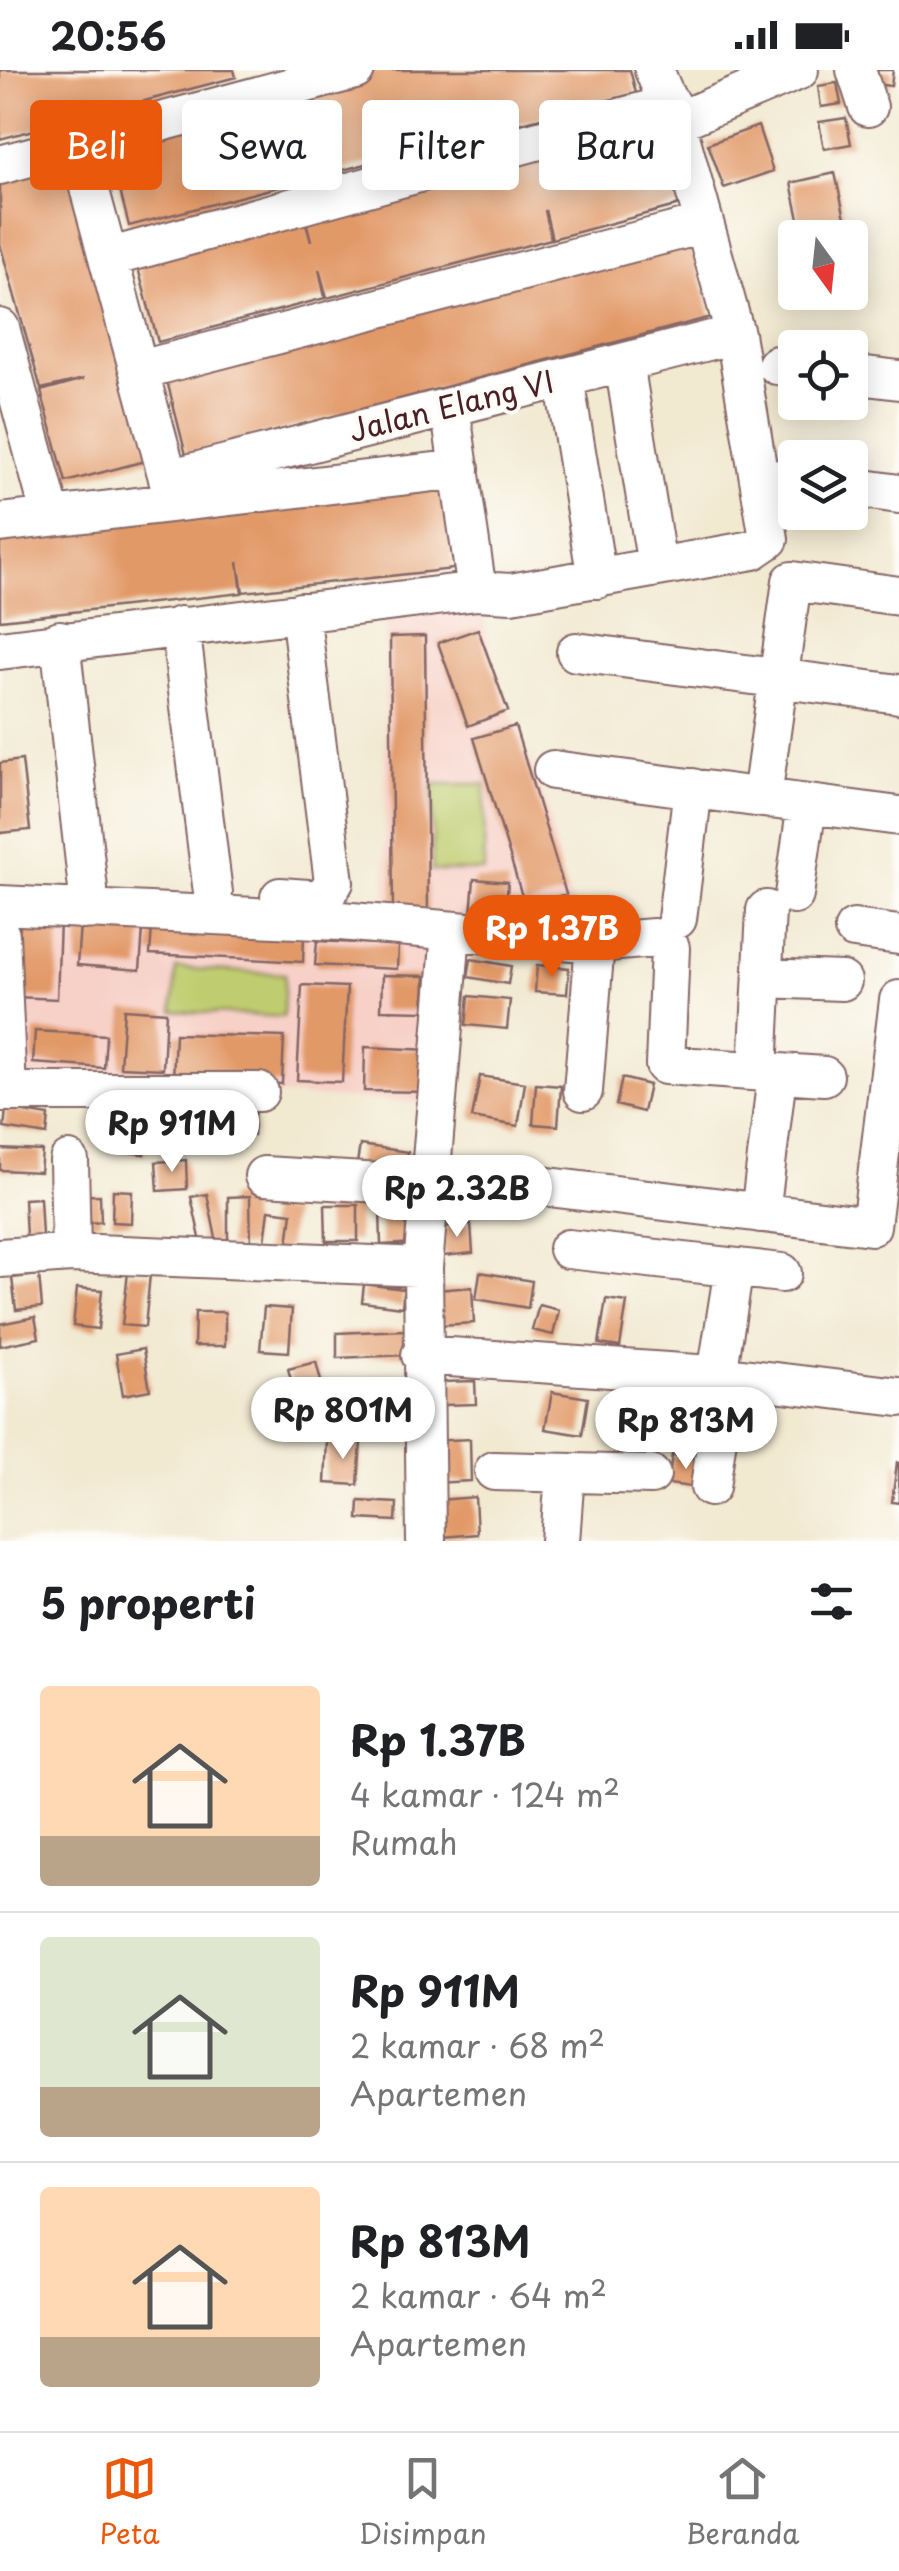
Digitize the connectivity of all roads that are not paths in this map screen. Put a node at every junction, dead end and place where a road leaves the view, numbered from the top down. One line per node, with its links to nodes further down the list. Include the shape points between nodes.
1 (354, 70): 8 (street)
2 (654, 70): 5 (street)
3 (799, 70): 6 (street)
4 (856, 70): 7 (street)
5 (668, 100)
6 (691, 107)
7 (868, 107)
8 (162, 124)
9 (539, 147): 15 (street)
10 (30, 158): 11 (street)
11 (0, 165)
12 (691, 176): 14 (street)
13 (91, 190): 15 (street)
14 (704, 224): 17 (street); 19 (street)
15 (111, 256): 19 (street)
16 (0, 328): 23 (street)
17 (735, 334): 18 (street, Jalan Elang VI); 31 (street, via 768,538 753,550)
18 (624, 362): 21 (street, Jalan Elang VI); 31 (street)
19 (140, 370): 27 (street)
20 (868, 376): 22 (street)
21 (564, 378): 24 (street, Jalan Elang VI); 32 (street)
22 (899, 380)
23 (8, 391): 29 (street)
24 (450, 407): 25 (street); 27 (street, Jalan Elang VI)
25 (460, 469): 27 (street); 33 (street)
26 (868, 490): 28 (street)
27 (172, 491): 29 (street)
28 (899, 494)
29 (51, 516): 30 (street)
30 (0, 523)
31 (657, 566): 32 (street)
32 (597, 580): 33 (street, via 511,593)
33 (477, 590): 35 (street)
34 (899, 596): 40 (street, via 792,581)
35 (300, 612): 36 (street); 47 (street, via 332,890 322,900)
36 (180, 626): 37 (street); 47 (street)
37 (60, 640): 38 (street); 48 (street)
38 (0, 650)
39 (576, 652): 40 (street)
40 (778, 678): 41 (street); 44 (street)
41 (899, 694)
42 (553, 770): 43 (street)
43 (694, 788): 44 (street); 50 (street)
44 (762, 798): 45 (street)
45 (807, 804): 46 (street); 56 (street)
46 (899, 816)
47 (213, 893): 48 (street)
48 (86, 900): 49 (street); 52 (street)
49 (0, 905)
50 (677, 919)
51 (854, 929): 54 (street)
52 (451, 932): 55 (street); 67 (street)
53 (0, 935): 62 (street)
54 (899, 935)
55 (594, 943): 60 (street, via 654,938 670,948 664,1065); 61 (street)
56 (763, 978): 57 (street); 60 (street)
57 (842, 981)
58 (899, 1000): 68 (street, via 871,1226)
59 (824, 1076): 60 (street)
60 (766, 1082): 68 (street)
61 (584, 1091)
62 (3, 1092): 63 (street)
63 (259, 1092)
64 (68, 1161): 70 (street)
65 (264, 1176): 67 (street)
66 (524, 1184): 68 (street)
67 (431, 1186): 72 (street)
68 (760, 1213)
69 (568, 1249): 73 (street)
70 (71, 1254): 71 (street); 72 (street)
71 (0, 1258)
72 (423, 1267): 75 (street)
73 (734, 1268): 74 (street); 76 (street)
74 (782, 1274)
75 (421, 1356): 76 (street); 82 (street)
76 (721, 1375): 77 (street); 81 (street)
77 (899, 1397)
78 (494, 1471): 79 (street)
79 (564, 1473): 80 (street); 83 (street)
80 (651, 1475)
81 (710, 1488)
82 (426, 1541)
83 (560, 1541)

